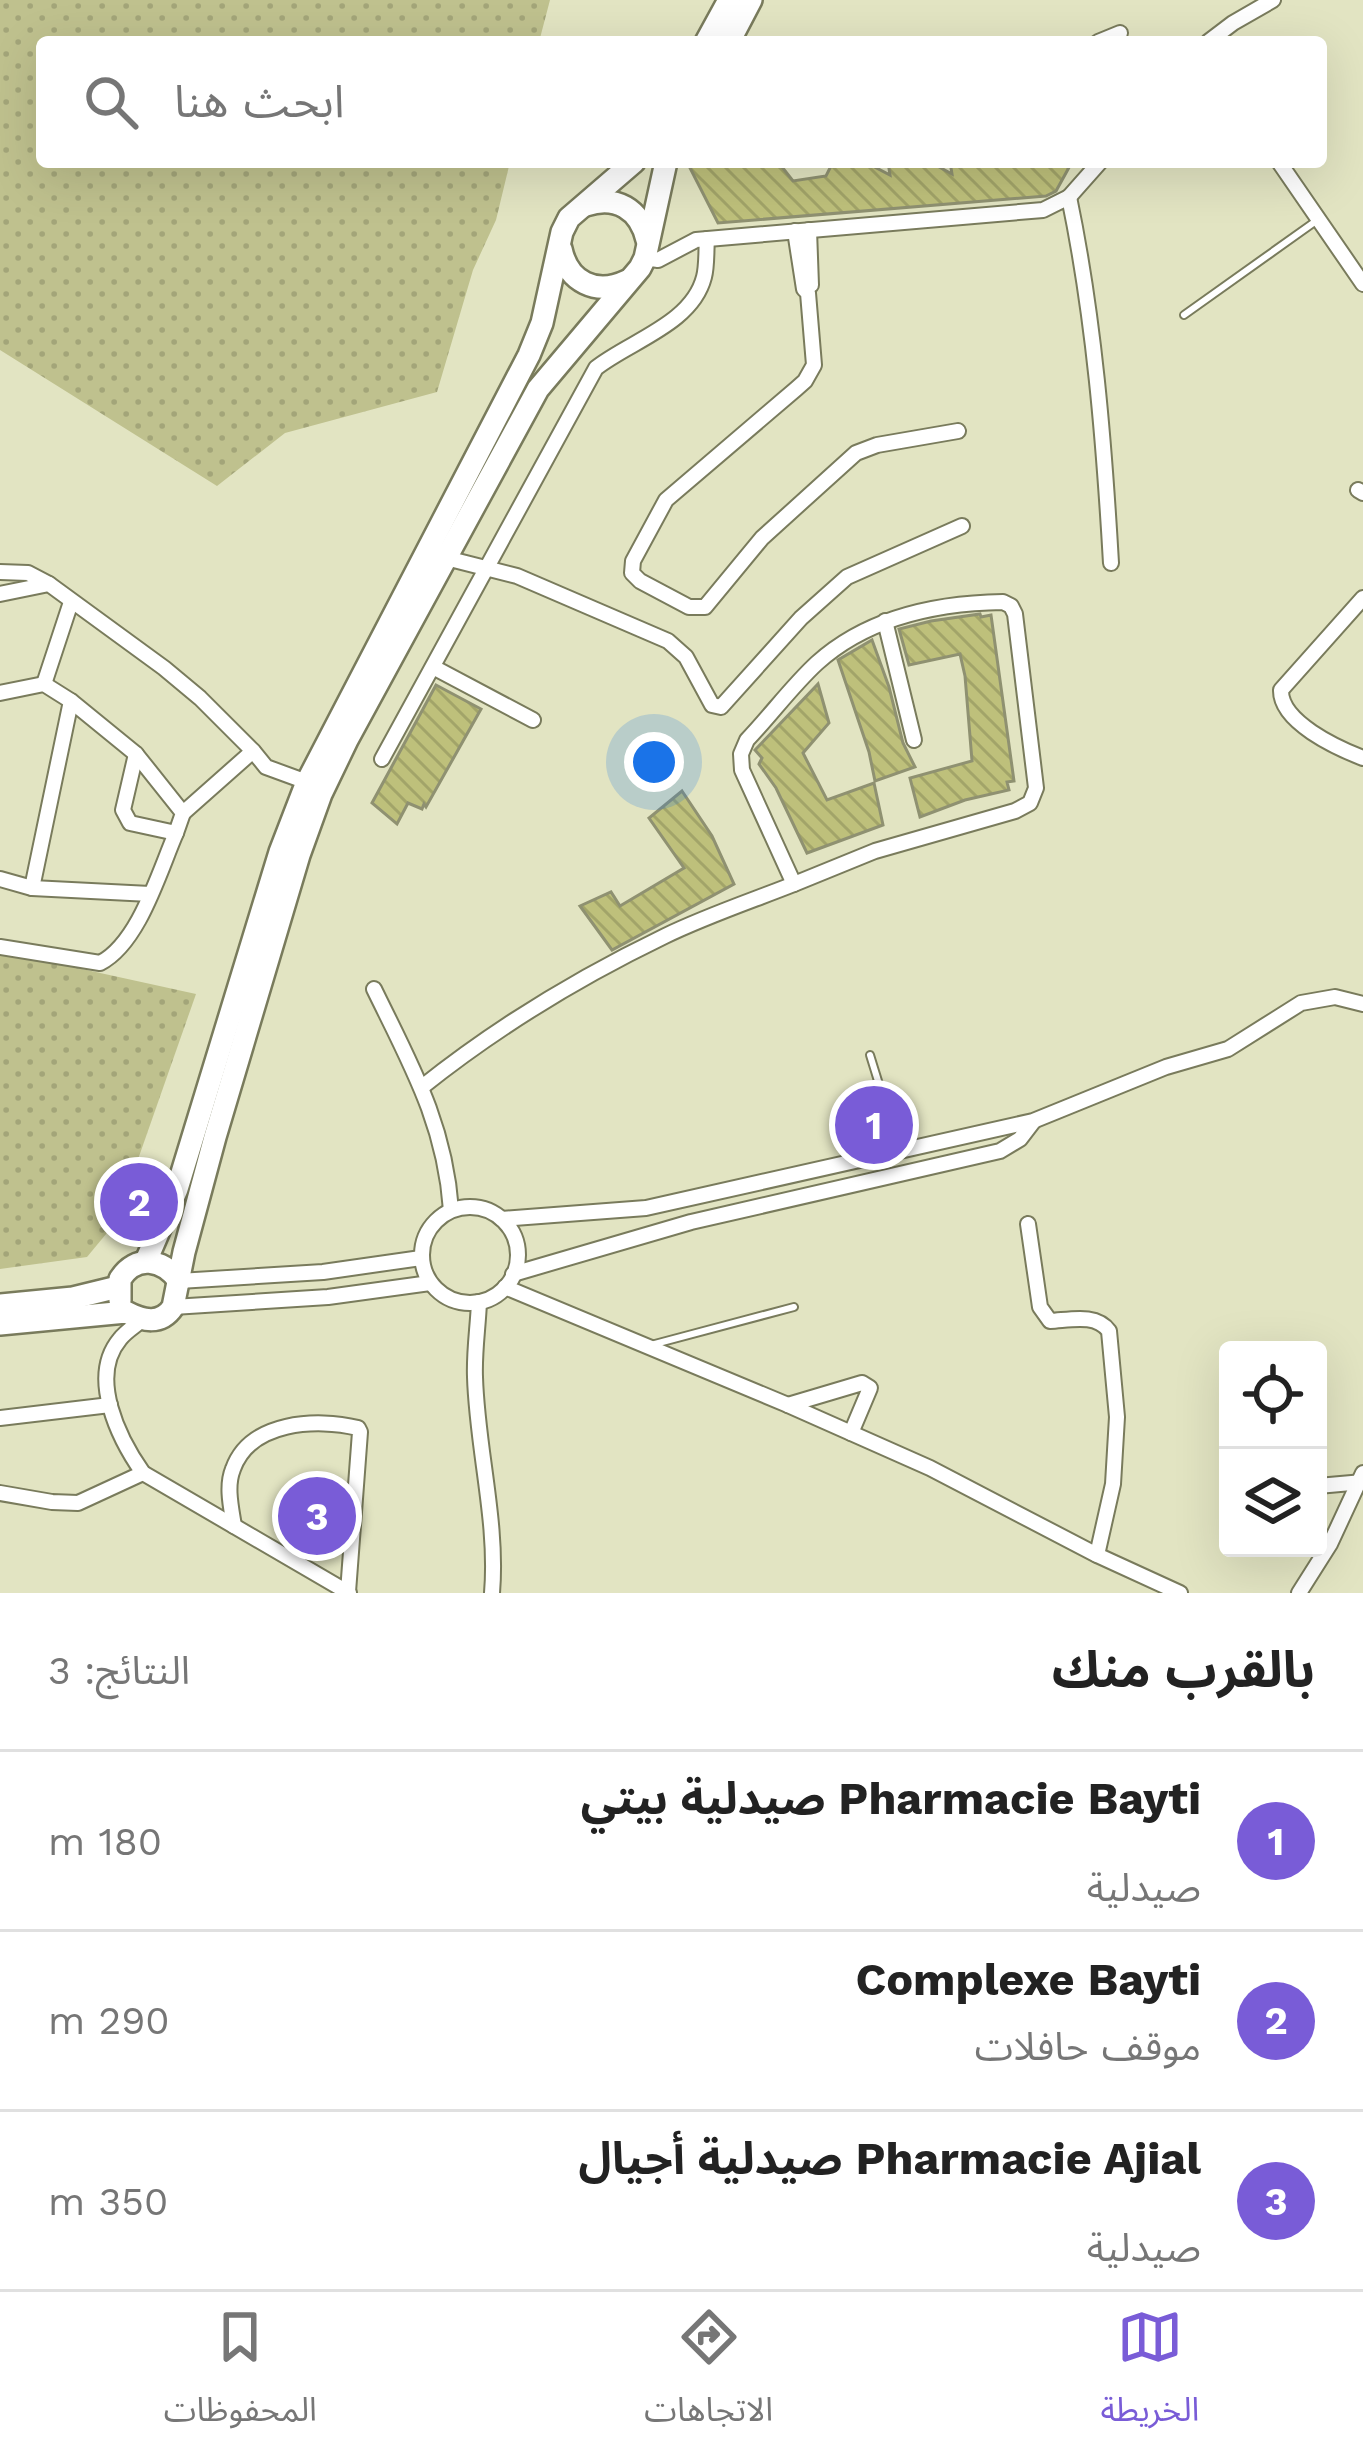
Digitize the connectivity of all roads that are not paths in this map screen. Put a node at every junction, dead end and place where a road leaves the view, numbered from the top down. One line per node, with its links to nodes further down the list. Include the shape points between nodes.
1 (729, 0): 5 (main road)
2 (751, 0): 6 (main road)
3 (1273, 0): 8 (street)
4 (1120, 33): 7 (street)
5 (709, 36)
6 (732, 36)
7 (1113, 36)
8 (1216, 36)
9 (627, 168): 14 (main road)
10 (664, 168): 19 (main road)
11 (1093, 168): 13 (street)
12 (1283, 168): 15 (street)
13 (1069, 197): 16 (street, via 1042,209); 25 (street)
14 (580, 208): 18 (main road); 19 (main road, via 598,201 626,207 647,238)
15 (1319, 219): 20 (street); 21 (lane)
16 (802, 231): 17 (street); 22 (street, via 812,372 666,500 633,561 635,578 689,607 705,607 762,538 856,453)
17 (707, 239): 19 (street); 26 (street, via 696,294 670,324 596,368)
18 (560, 247): 19 (main road, via 582,282 603,288 624,284); 43 (main road, via 529,355)
19 (642, 261): 24 (main road, via 538,389)
20 (1363, 284)
21 (1184, 315)
22 (958, 431)
23 (962, 526): 26 (street, via 836,585 721,707 668,640)
24 (446, 558): 26 (street); 64 (main road, via 308,825)
25 (1111, 563)
26 (488, 568): 33 (street)
27 (0, 572): 28 (street, via 28,572)
28 (49, 584): 29 (street); 31 (street)
29 (0, 594)
30 (1363, 598): 41 (street, via 1280,698 1334,747)
31 (71, 602): 34 (street); 39 (street, via 200,698)
32 (885, 621): 38 (street); 47 (street, via 818,663 743,747 742,770); 47 (street, via 969,603 1011,606 1034,796 1023,808)
33 (433, 667): 37 (street); 42 (street)
34 (44, 684): 35 (street); 36 (street)
35 (1, 695)
36 (70, 701): 40 (street); 48 (street)
37 (533, 721)
38 (914, 740)
39 (253, 751): 43 (street, via 266,766); 44 (street)
40 (136, 754): 44 (street); 45 (street, via 125,817)
41 (1363, 758)
42 (382, 759)
43 (307, 782): 63 (main road, via 177,1189)
44 (183, 813): 45 (street)
45 (176, 833): 49 (street)
46 (0, 879): 48 (street)
47 (794, 884): 54 (street, via 668,934 558,992)
48 (32, 888): 49 (street)
49 (150, 894): 50 (street, via 128,937 100,963)
50 (0, 947)
51 (374, 989): 54 (street)
52 (1363, 1004): 55 (street, via 1335,997 1301,1003 1228,1048)
53 (870, 1055): 57 (lane)
54 (422, 1087): 59 (street, via 443,1147)
55 (1033, 1121): 56 (street); 58 (street, via 1000,1151)
56 (921, 1145): 57 (street); 58 (street)
57 (900, 1150): 60 (street, via 646,1208)
58 (924, 1168): 65 (street, via 691,1222)
59 (452, 1210): 60 (street, via 478,1208); 62 (street, via 431,1227)
60 (502, 1219): 65 (street, via 517,1245)
61 (1028, 1225): 84 (street, via 1044,1316 1094,1319 1109,1331 1117,1417)
62 (421, 1258): 64 (street); 66 (street)
63 (146, 1261): 64 (main road); 67 (main road, via 126,1270)
64 (179, 1281): 70 (main road)
65 (509, 1281): 68 (street); 74 (street)
66 (430, 1283): 68 (street, via 450,1299); 70 (street)
67 (118, 1287): 69 (main road); 72 (main road)
68 (479, 1302): 86 (street, via 475,1377)
69 (0, 1304)
70 (173, 1306): 72 (main road, via 160,1318)
71 (794, 1307): 74 (lane)
72 (134, 1316): 73 (main road); 75 (street, via 110,1355)
73 (0, 1324)
74 (648, 1346): 76 (street)
75 (110, 1405): 77 (street); 79 (street)
76 (788, 1405): 78 (street); 78 (street, via 867,1385)
77 (0, 1418)
78 (850, 1433): 84 (street)
79 (143, 1472): 82 (street, via 78,1503); 83 (street)
80 (1362, 1480): 81 (street); 88 (street)
81 (1327, 1485)
82 (0, 1493)
83 (234, 1526): 85 (street); 85 (street, via 229,1484 247,1446 298,1424 358,1428)
84 (1097, 1555): 87 (street)
85 (349, 1593)
86 (492, 1593)
87 (1180, 1593)
88 (1299, 1593)

